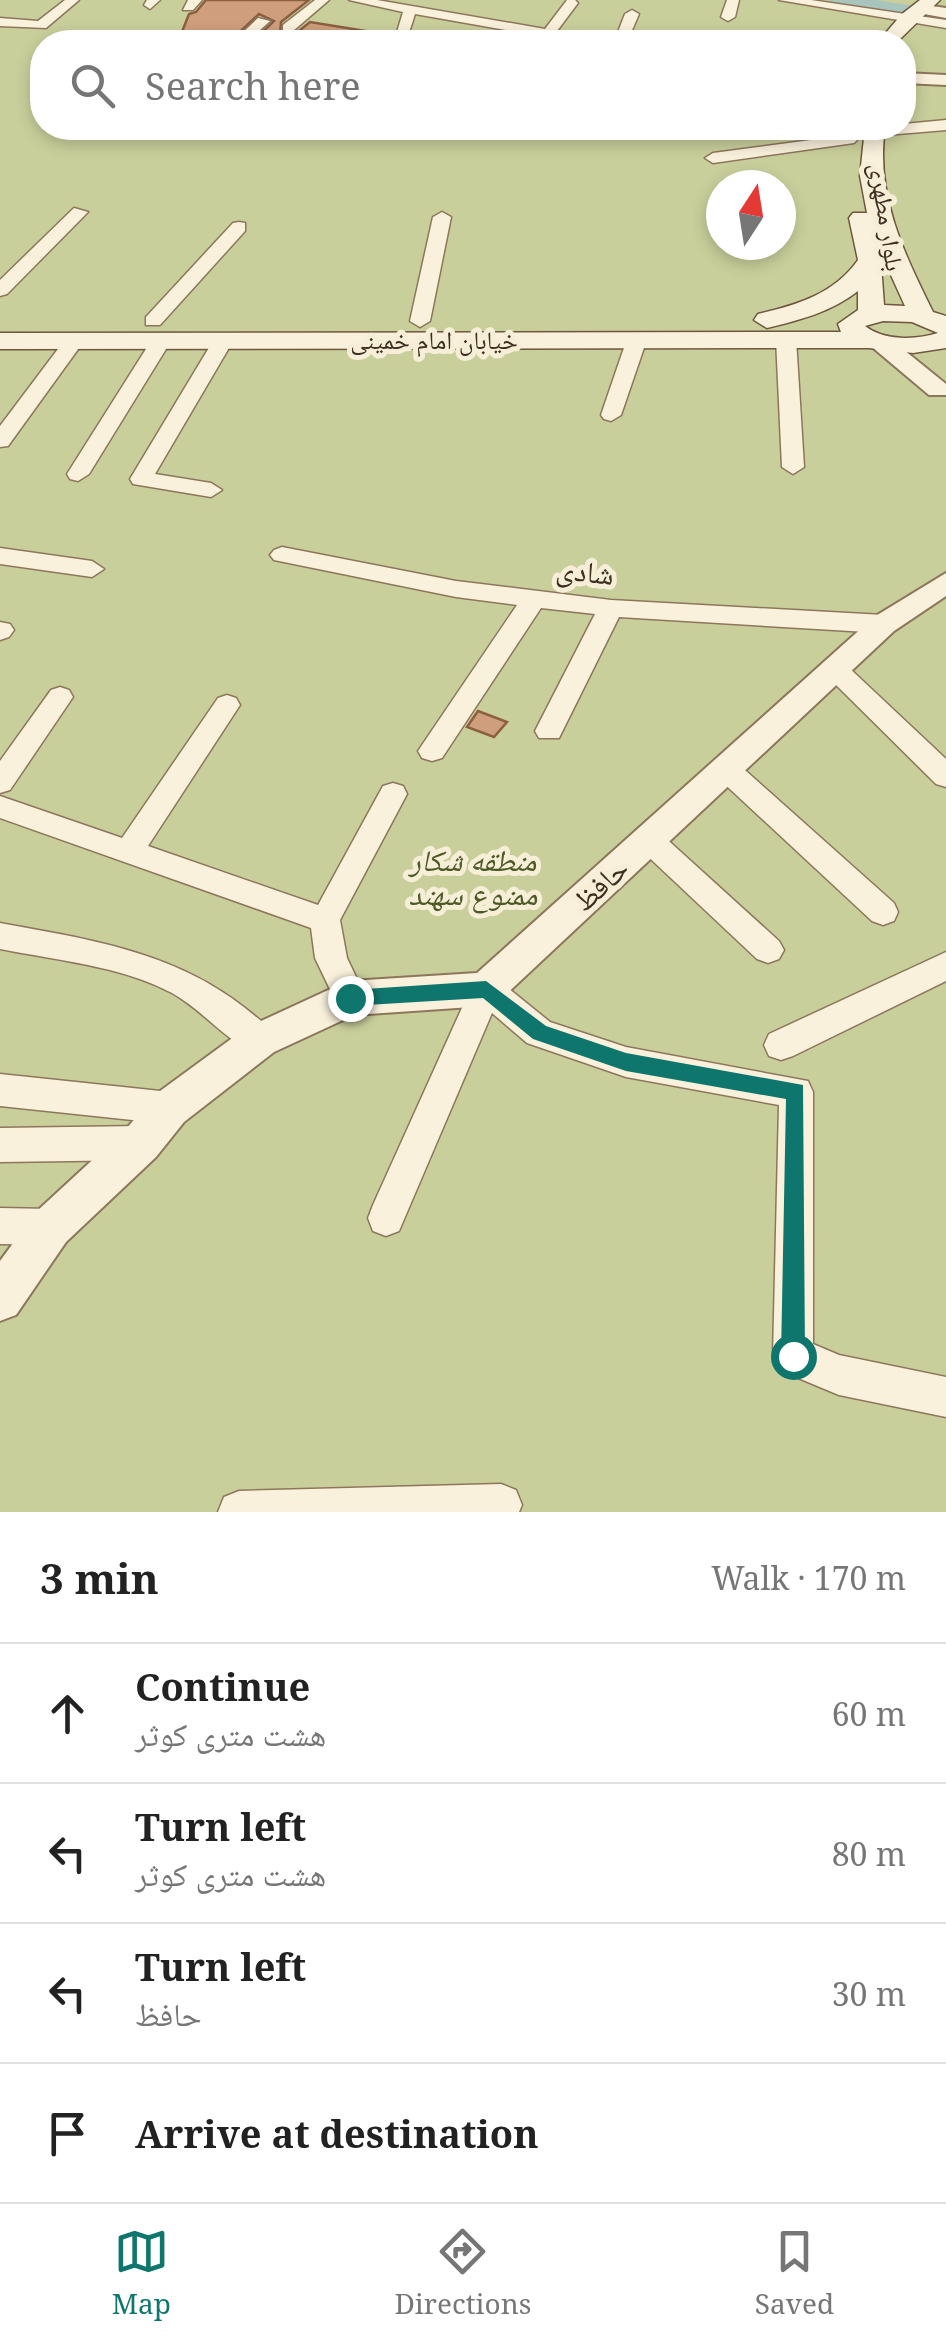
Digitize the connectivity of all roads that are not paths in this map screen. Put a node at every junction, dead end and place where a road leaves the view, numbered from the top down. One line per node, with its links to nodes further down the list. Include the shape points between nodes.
1 (73, 0): 15 (street, via 41,25)
2 (323, 0): 16 (street)
3 (355, 0): 9 (street)
4 (462, 0): 13 (street)
5 (733, 0): 12 (street)
6 (784, 0): 8 (street, via 803,8)
7 (572, 3): 20 (street)
8 (855, 5): 11 (street); 17 (street)
9 (402, 6): 13 (street)
10 (632, 14): 21 (street)
11 (930, 14): 22 (main road)
12 (728, 16)
13 (441, 17): 19 (street, via 478,29 504,22)
14 (263, 21): 18 (street)
15 (0, 22)
16 (288, 28)
17 (849, 28)
18 (253, 30)
19 (523, 30)
20 (552, 30)
21 (625, 30)
22 (905, 30)
23 (916, 79): 24 (street)
24 (946, 80)
25 (946, 125): 26 (street)
26 (916, 128)
27 (817, 140): 30 (street)
28 (860, 140): 34 (main road, بلوار مطهری, via 850,168)
29 (866, 140): 41 (main road, بلوار مطهری, via 894,258)
30 (713, 158)
31 (80, 212): 35 (street)
32 (442, 217): 37 (street)
33 (239, 227): 40 (street)
34 (870, 260): 38 (main road, via 859,280 837,297); 39 (main road, بلوار مطهری)
35 (0, 290)
36 (0, 320): 40 (main road, خیابان امام خمینی)
37 (420, 321): 38 (main road, خیابان امام خمینی); 40 (main road, خیابان امام خمینی)
38 (776, 329): 39 (main road, خیابان امام خمینی); 42 (main road, خیابان امام خمینی); 49 (street)
39 (869, 329): 41 (main road, خیابان امام خمینی); 46 (street)
40 (157, 331): 44 (main road, خیابان امام خمینی); 45 (main road, خیابان امام خمینی); 50 (street)
41 (940, 332): 46 (street)
42 (637, 339): 44 (main road, خیابان امام خمینی); 47 (street)
43 (0, 341): 45 (main road, خیابان امام خمینی)
44 (223, 341): 51 (street, via 141,479)
45 (74, 342): 48 (street)
46 (942, 398)
47 (611, 415)
48 (0, 440)
49 (793, 467)
50 (78, 474)
51 (211, 490)
52 (282, 555): 56 (street, شادی)
53 (0, 556): 54 (street)
54 (92, 569)
55 (946, 582): 58 (street, حافظ)
56 (534, 599): 57 (street, شادی); 63 (street)
57 (611, 608): 58 (street, شادی); 62 (street)
58 (884, 624): 59 (street, حافظ)
59 (836, 671): 64 (street, حافظ); 65 (street)
60 (60, 697): 66 (street)
61 (227, 705): 70 (street)
62 (549, 731)
63 (432, 751)
64 (727, 770): 69 (street, حافظ); 71 (street)
65 (946, 776)
66 (0, 782)
67 (393, 794): 72 (street)
68 (0, 807): 70 (street)
69 (650, 842): 74 (street); 76 (street, حافظ)
70 (128, 854): 72 (street)
71 (882, 912)
72 (325, 920): 77 (street, via 331,958)
73 (0, 936): 78 (street, via 168,976)
74 (768, 950)
75 (946, 966): 79 (street)
76 (486, 989): 77 (street); 84 (street); 88 (street, via 540,1033 626,1062 796,1092 793,1356 838,1375)
77 (350, 998): 78 (street)
78 (260, 1040): 81 (street)
79 (781, 1045)
80 (0, 1090): 81 (street)
81 (170, 1108): 82 (street)
82 (141, 1143): 83 (street); 86 (street)
83 (0, 1145)
84 (386, 1218)
85 (0, 1226): 86 (street)
86 (51, 1227): 87 (street)
87 (0, 1299)
88 (946, 1397)
89 (501, 1506): 90 (street)
90 (239, 1512)

